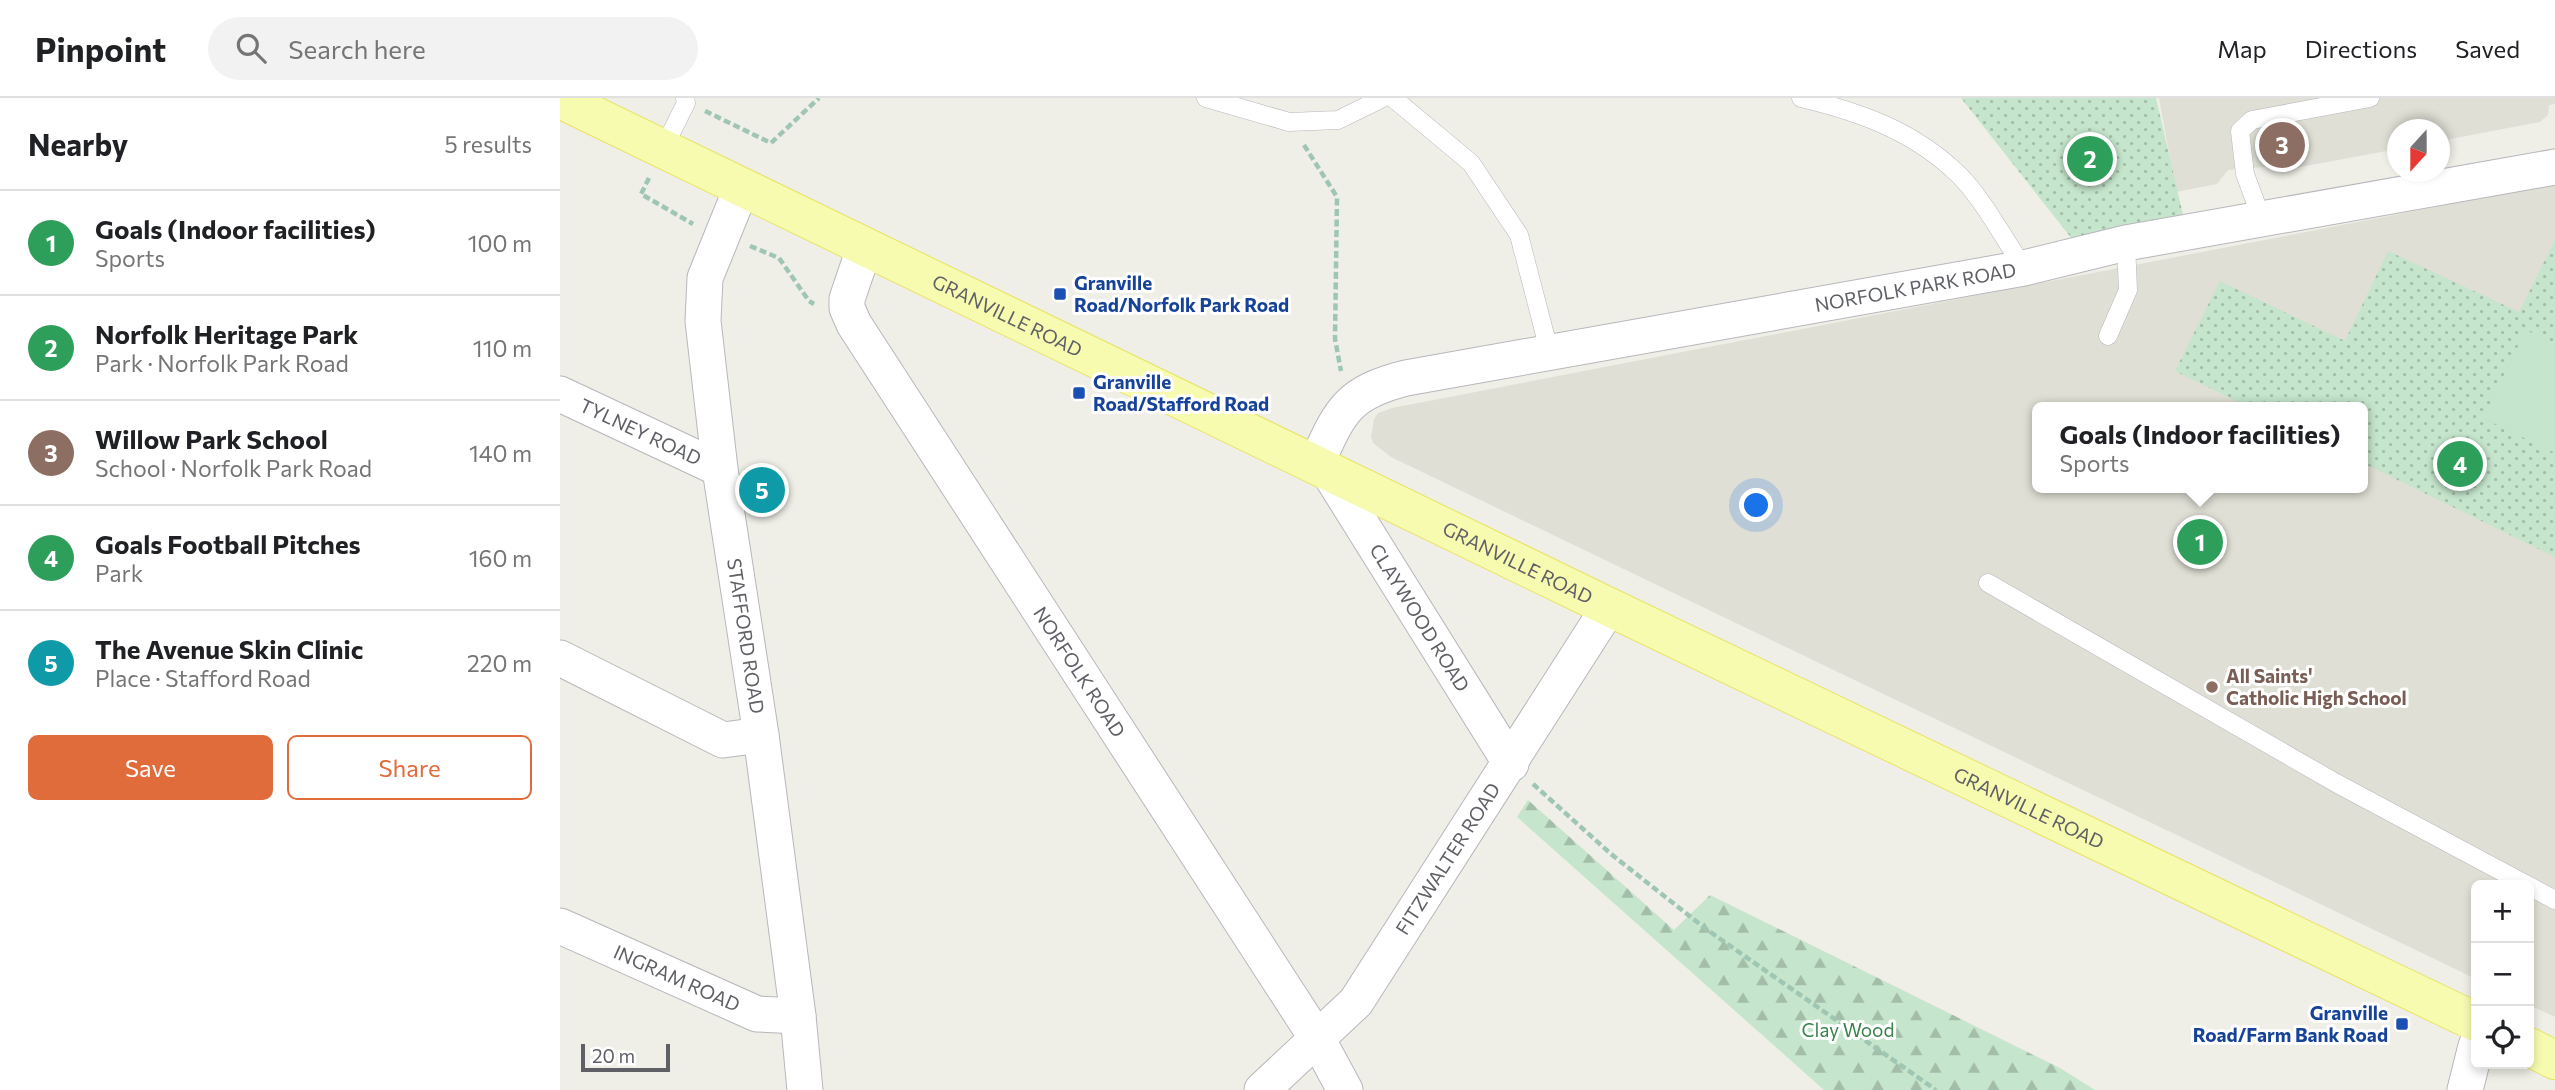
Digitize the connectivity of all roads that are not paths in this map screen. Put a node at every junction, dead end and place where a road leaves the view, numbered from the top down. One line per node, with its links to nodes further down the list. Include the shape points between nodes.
1 (1206, 98): 2 (lane, via 1289,122 1338,120)
2 (1383, 98)
3 (1393, 98): 16 (lane, via 1471,163 1519,235)
4 (1801, 98): 14 (lane, via 1856,111 1908,135 1959,176)
5 (2370, 98): 11 (lane, via 2252,120 2240,131 2245,174)
6 (564, 100): 8 (main road, GRANVILLE ROAD)
7 (685, 100): 8 (lane)
8 (663, 149): 10 (main road, GRANVILLE ROAD)
9 (2555, 167): 11 (street, NORFOLK PARK ROAD)
10 (741, 188): 13 (main road, GRANVILLE ROAD); 19 (street, STAFFORD ROAD, via 710,259 703,296)
11 (2262, 220): 12 (street, NORFOLK PARK ROAD)
12 (2126, 243): 14 (street, NORFOLK PARK ROAD); 15 (lane, via 2128,290)
13 (865, 246): 18 (main road, GRANVILLE ROAD); 31 (street, NORFOLK ROAD, via 847,299 854,324)
14 (2024, 268): 16 (street, NORFOLK PARK ROAD)
15 (2108, 336)
16 (1550, 354): 18 (street, NORFOLK PARK ROAD, via 1381,384 1347,404)
17 (560, 394): 19 (street, TYLNEY ROAD)
18 (1322, 467): 21 (main road, GRANVILLE ROAD); 24 (street, CLAYWOOD ROAD)
19 (720, 469): 23 (street, STAFFORD ROAD)
20 (1988, 583): 25 (lane, via 2336,783)
21 (1609, 607): 24 (street, FITZWALTER ROAD); 30 (main road, GRANVILLE ROAD)
22 (560, 657): 23 (street, via 723,740)
23 (761, 735): 29 (street, STAFFORD ROAD)
24 (1511, 764): 31 (street, FITZWALTER ROAD, via 1356,1003)
25 (2517, 880)
26 (2534, 889): 27 (lane)
27 (2555, 900)
28 (560, 926): 29 (street, INGRAM ROAD, via 757,1014)
29 (798, 1016): 35 (street, STAFFORD ROAD)
30 (2471, 1020)
31 (1318, 1040): 36 (street, FITZWALTER ROAD); 37 (street, NORFOLK ROAD)
32 (2534, 1050): 33 (main road)
33 (2555, 1060)
34 (2471, 1066): 38 (street)
35 (797, 1088)
36 (1262, 1090)
37 (1345, 1090)
38 (2465, 1090)

